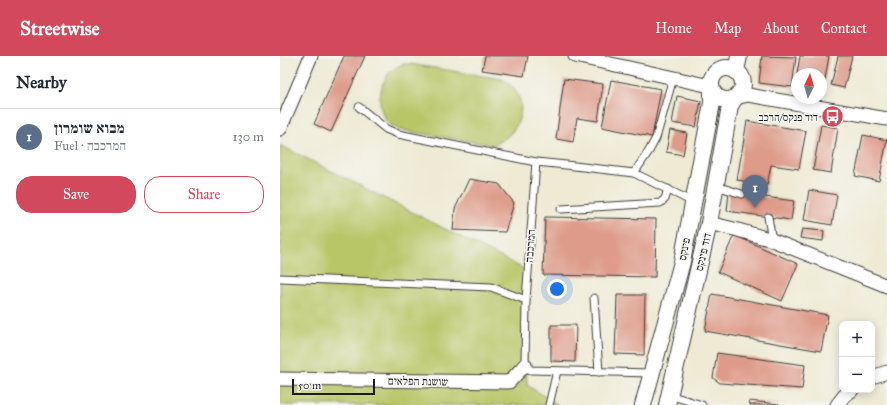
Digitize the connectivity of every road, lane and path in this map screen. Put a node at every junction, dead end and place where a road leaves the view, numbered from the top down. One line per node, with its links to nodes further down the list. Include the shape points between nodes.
1 (310, 56): 9 (street)
2 (576, 56): 5 (street)
3 (738, 64): 4 (street, via 726,68); 6 (street, דוד פינקס, via 743,84 741,93)
4 (715, 76): 5 (street); 6 (street, via 719,99); 15 (street, פינקס)
5 (673, 78): 11 (lane, via 656,138)
6 (734, 98): 8 (street, via 748,95); 12 (street, דוד פינקס, via 730,106)
7 (359, 108): 10 (lane, via 386,129 398,134)
8 (887, 119)
9 (280, 129)
10 (536, 162): 11 (lane); 23 (lane, המרכבה)
11 (634, 173): 13 (lane)
12 (716, 186): 14 (lane); 18 (street, דוד פינקס)
13 (668, 190): 15 (lane); 16 (lane, via 665,199 660,203)
14 (742, 194)
15 (694, 202): 28 (street, פינקס, via 682,262)
16 (561, 209)
17 (768, 217): 19 (lane)
18 (709, 223): 19 (street); 32 (street, דוד פינקס)
19 (772, 240): 21 (street)
20 (280, 278): 23 (lane, via 486,286)
21 (887, 286)
22 (594, 298): 26 (lane)
23 (526, 300): 24 (lane, המרכבה)
24 (525, 365): 25 (lane, via 530,370); 30 (street, שושנת הפלאים, via 509,382)
25 (557, 371): 26 (lane); 33 (lane)
26 (599, 372): 28 (lane)
27 (887, 372): 29 (street)
28 (652, 373): 34 (street, פינקס)
29 (875, 376)
30 (280, 379)
31 (848, 393): 36 (street)
32 (668, 400): 35 (lane)
33 (549, 405)
34 (643, 405)
35 (702, 405)
36 (837, 405)

